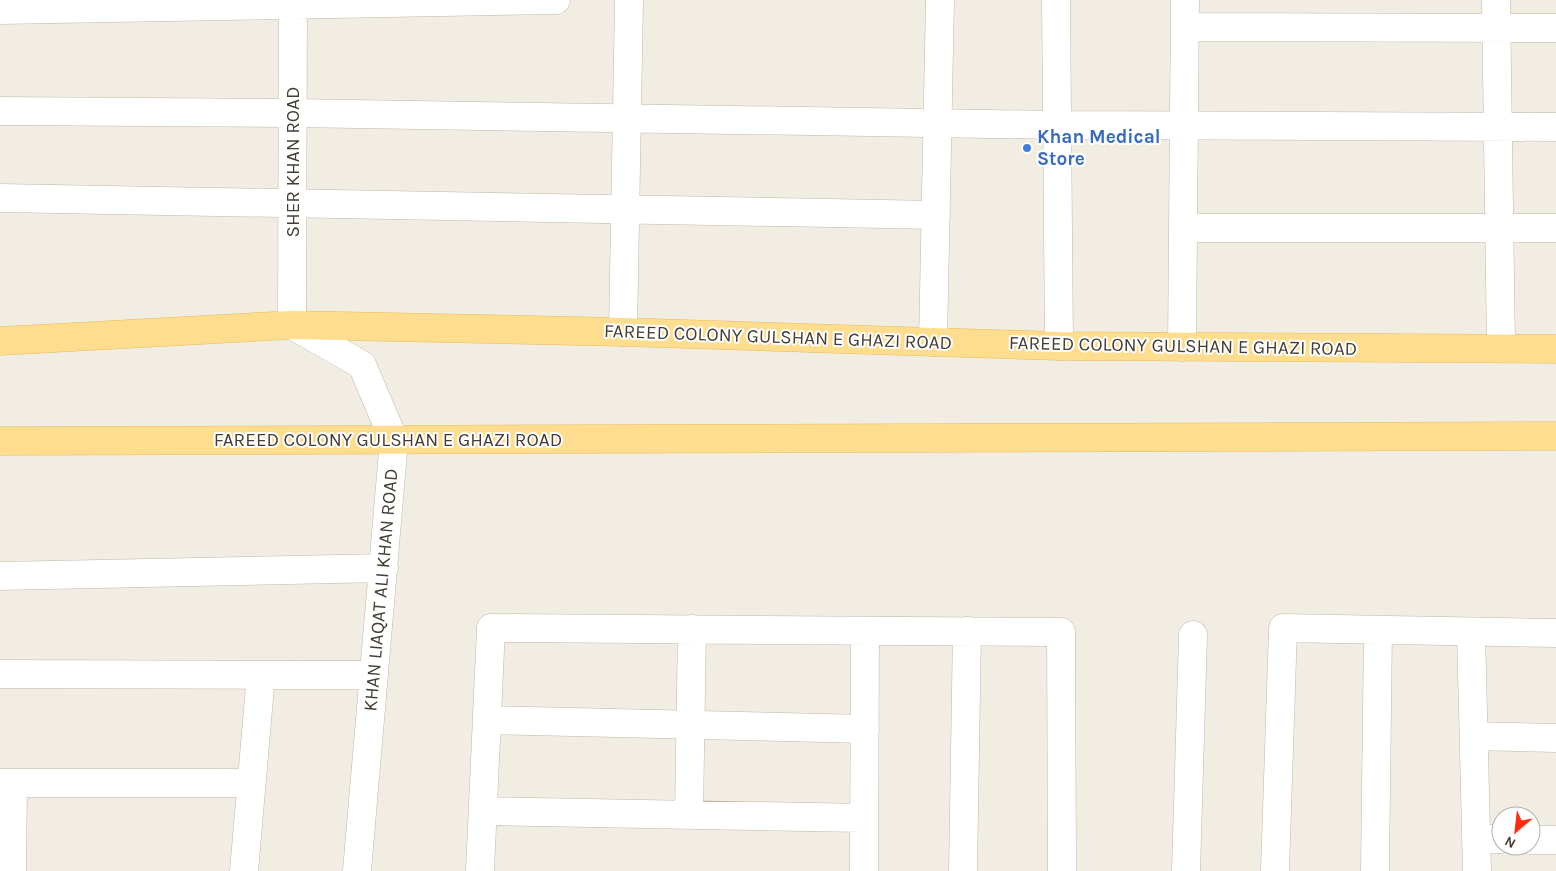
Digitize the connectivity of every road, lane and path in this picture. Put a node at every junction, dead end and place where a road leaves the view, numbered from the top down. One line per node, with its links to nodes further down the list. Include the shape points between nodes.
1 (556, 0): 6 (street)
2 (629, 0): 13 (street)
3 (940, 0): 14 (street)
4 (1056, 0): 15 (street)
5 (1496, 0): 9 (street)
6 (293, 2): 7 (street); 12 (street, SHER KHAN ROAD)
7 (0, 10)
8 (1185, 13): 9 (street); 16 (street)
9 (1497, 28): 10 (street); 17 (street)
10 (1556, 28)
11 (0, 110): 12 (street)
12 (293, 113): 13 (street); 20 (street, SHER KHAN ROAD)
13 (627, 118): 14 (street); 21 (street)
14 (937, 123): 15 (street); 22 (street)
15 (1057, 125): 16 (street); 30 (street)
16 (1185, 126): 17 (street); 23 (street)
17 (1498, 126): 18 (street); 24 (street)
18 (1556, 127)
19 (0, 198): 20 (street)
20 (293, 204): 21 (street); 26 (street, SHER KHAN ROAD)
21 (625, 210): 22 (street); 27 (street)
22 (936, 215): 29 (street)
23 (1184, 228): 24 (street); 31 (street)
24 (1500, 228): 25 (street); 32 (street)
25 (1556, 228)
26 (292, 325): 27 (main road, FAREED COLONY GULSHAN E GHAZI ROAD); 28 (main road, FAREED COLONY GULSHAN E GHAZI ROAD); 35 (street, KHAN LIAQAT ALI KHAN ROAD, via 362,365)
27 (623, 332): 29 (main road, FAREED COLONY GULSHAN E GHAZI ROAD)
28 (0, 341)
29 (933, 342): 30 (main road, FAREED COLONY GULSHAN E GHAZI ROAD)
30 (1059, 346): 31 (main road, FAREED COLONY GULSHAN E GHAZI ROAD)
31 (1182, 347): 32 (main road, FAREED COLONY GULSHAN E GHAZI ROAD)
32 (1501, 348): 33 (main road, FAREED COLONY GULSHAN E GHAZI ROAD)
33 (1556, 348)
34 (1556, 436): 35 (main road, FAREED COLONY GULSHAN E GHAZI ROAD)
35 (394, 440): 36 (main road, FAREED COLONY GULSHAN E GHAZI ROAD); 37 (street, KHAN LIAQAT ALI KHAN ROAD)
36 (0, 441)
37 (384, 568): 38 (street); 48 (street, KHAN LIAQAT ALI KHAN ROAD)
38 (0, 576)
39 (692, 629): 41 (street); 49 (street, via 491,628); 50 (street)
40 (1378, 630): 43 (street); 70 (street, via 1283,628); 71 (street)
41 (865, 631): 42 (street); 51 (street)
42 (967, 631): 67 (street); 68 (street, via 1061,632)
43 (1470, 632): 44 (street); 52 (street)
44 (1556, 633)
45 (1193, 635): 69 (street)
46 (0, 674): 47 (street)
47 (261, 675): 48 (street); 55 (street)
48 (374, 675): 64 (street, KHAN LIAQAT ALI KHAN ROAD)
49 (487, 720): 50 (street); 56 (street)
50 (691, 725): 51 (street); 57 (street)
51 (865, 729): 58 (street)
52 (1474, 736): 53 (street); 59 (street)
53 (1556, 738)
54 (6, 783): 55 (street); 62 (street)
55 (251, 783): 63 (street)
56 (483, 811): 57 (street); 65 (street)
57 (689, 815): 58 (street)
58 (864, 818): 66 (street)
59 (1489, 839): 72 (street)
60 (1541, 840): 61 (street)
61 (1556, 840)
62 (12, 871)
63 (244, 871)
64 (357, 871)
65 (480, 871)
66 (864, 871)
67 (963, 871)
68 (1062, 871)
69 (1186, 871)
70 (1275, 871)
71 (1375, 871)
72 (1477, 871)

